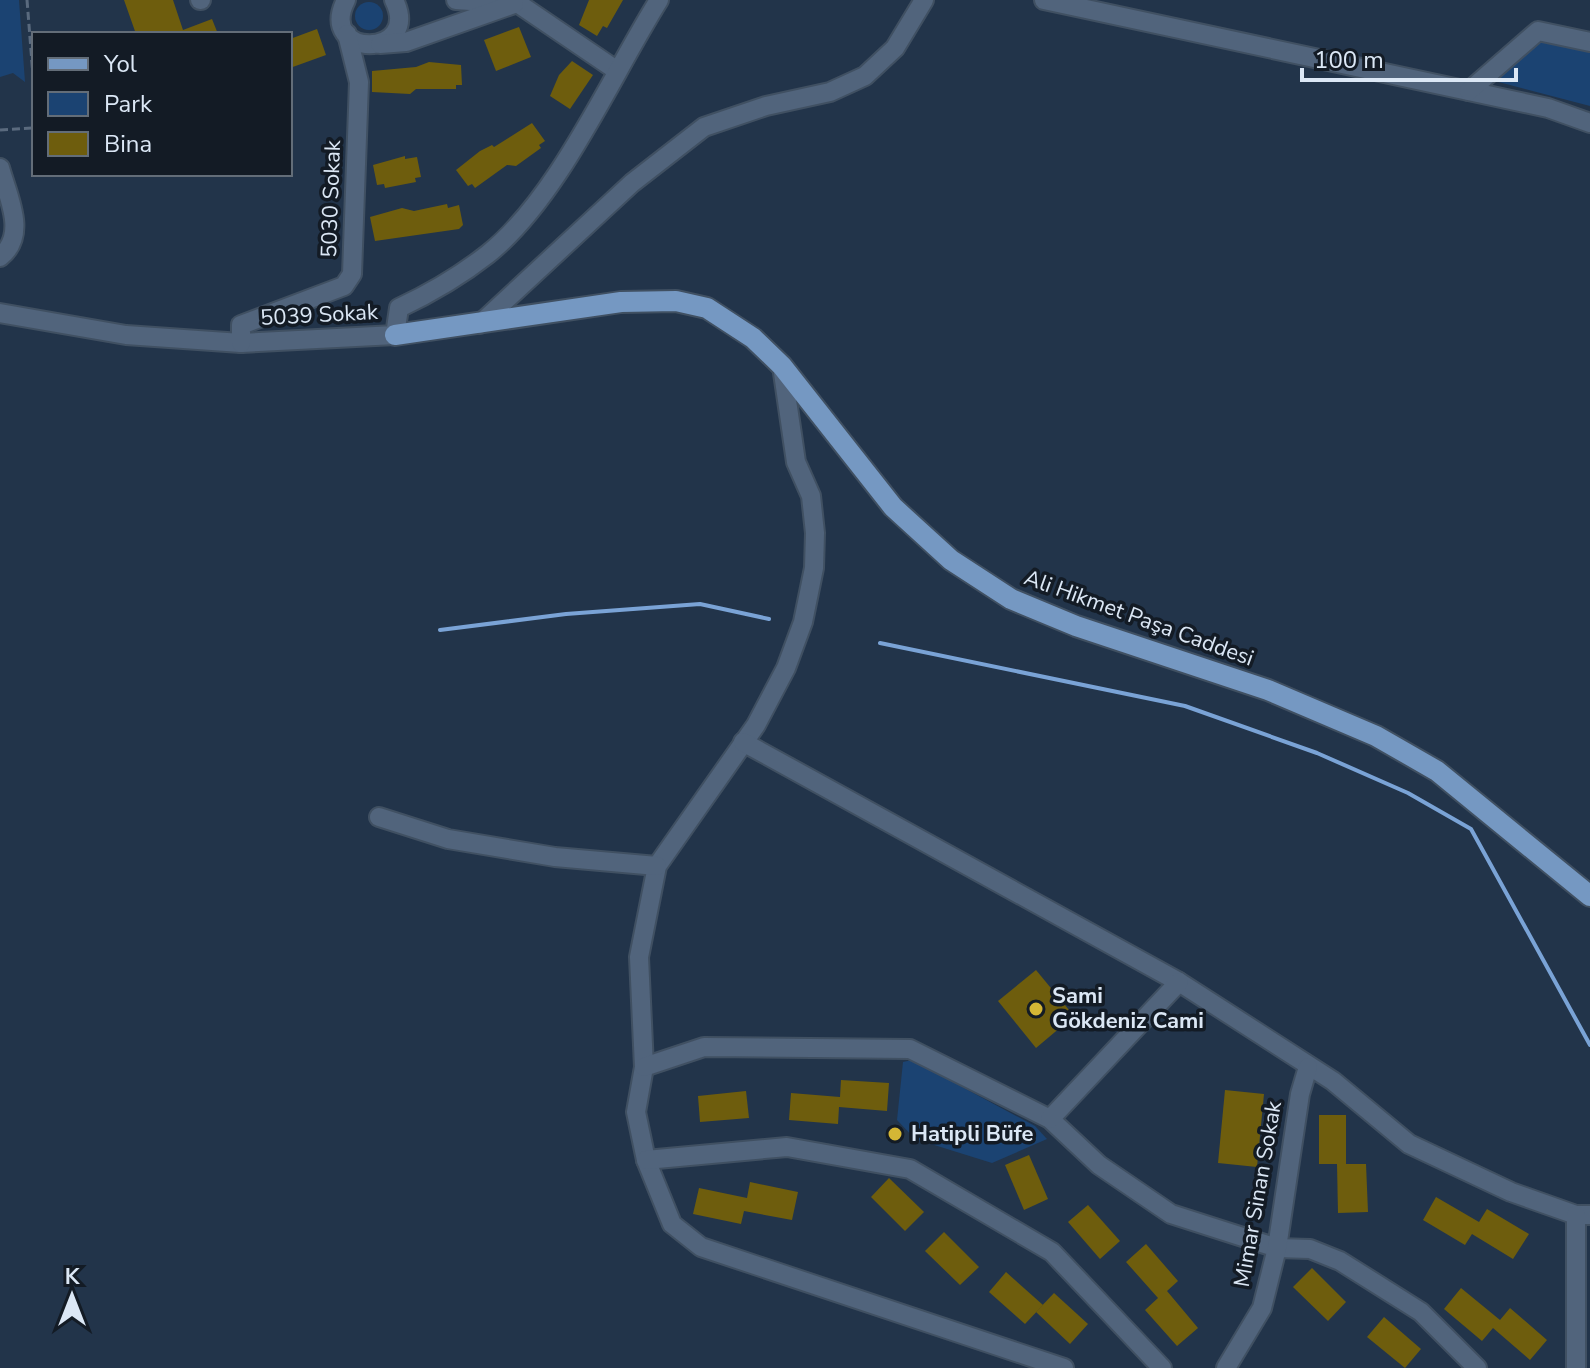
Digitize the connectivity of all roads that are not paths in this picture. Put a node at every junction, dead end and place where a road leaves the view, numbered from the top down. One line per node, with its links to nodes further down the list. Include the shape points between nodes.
1 (394, 0): 10 (street, via 398,25)
2 (456, 0): 6 (street)
3 (659, 0): 11 (street, 5039 Sokak)
4 (924, 0): 17 (street, via 895,48 865,76 830,92 704,127 632,183)
5 (1044, 0): 12 (street)
6 (514, 2): 10 (street, via 406,42); 11 (street)
7 (342, 3): 8 (street)
8 (347, 34): 10 (street, via 362,44); 19 (street, 5030 Sokak, via 359,82 352,274 344,286 241,325)
9 (1590, 42): 12 (street, via 1538,31)
10 (380, 44)
11 (616, 70): 18 (street, 5039 Sokak, via 571,155 535,203 490,252 439,289 399,308)
12 (1469, 91): 13 (street)
13 (1590, 123)
14 (0, 168): 15 (street, via 16,229 10,249)
15 (0, 257)
16 (0, 313): 19 (street, 5039 Sokak, via 126,335)
17 (480, 324): 18 (main road, Ali Hikmet Paşa Caddesi); 20 (main road, Ali Hikmet Paşa Caddesi, via 621,302 676,301 726,319)
18 (395, 335): 19 (street, 5039 Sokak)
19 (241, 343)
20 (782, 366): 21 (street, via 796,462 811,496 814,568 786,668); 24 (main road, Ali Hikmet Paşa Caddesi, via 893,507 951,560 1024,605 1268,690 1376,736 1437,771)
21 (743, 742): 23 (street); 25 (street)
22 (379, 817): 23 (street, via 448,839 555,857)
23 (657, 866): 26 (street, via 639,957)
24 (1590, 896)
25 (1179, 982): 27 (street); 28 (street)
26 (644, 1067): 28 (street, via 704,1047 910,1049); 29 (street, via 636,1112)
27 (1308, 1067): 30 (street, via 1333,1081 1409,1144 1511,1192); 31 (street, Mimar Sinan Sokak)
28 (1050, 1119): 31 (street, via 1099,1165 1171,1214)
29 (646, 1160): 32 (street, via 672,1224 701,1247); 33 (street, via 787,1147 910,1169 1052,1252)
30 (1583, 1215): 36 (street)
31 (1277, 1248): 34 (street, Mimar Sinan Sokak, via 1262,1308); 35 (street, via 1310,1249 1340,1261 1421,1312)
32 (1064, 1368)
33 (1162, 1368)
34 (1226, 1368)
35 (1477, 1368)
36 (1576, 1368)

